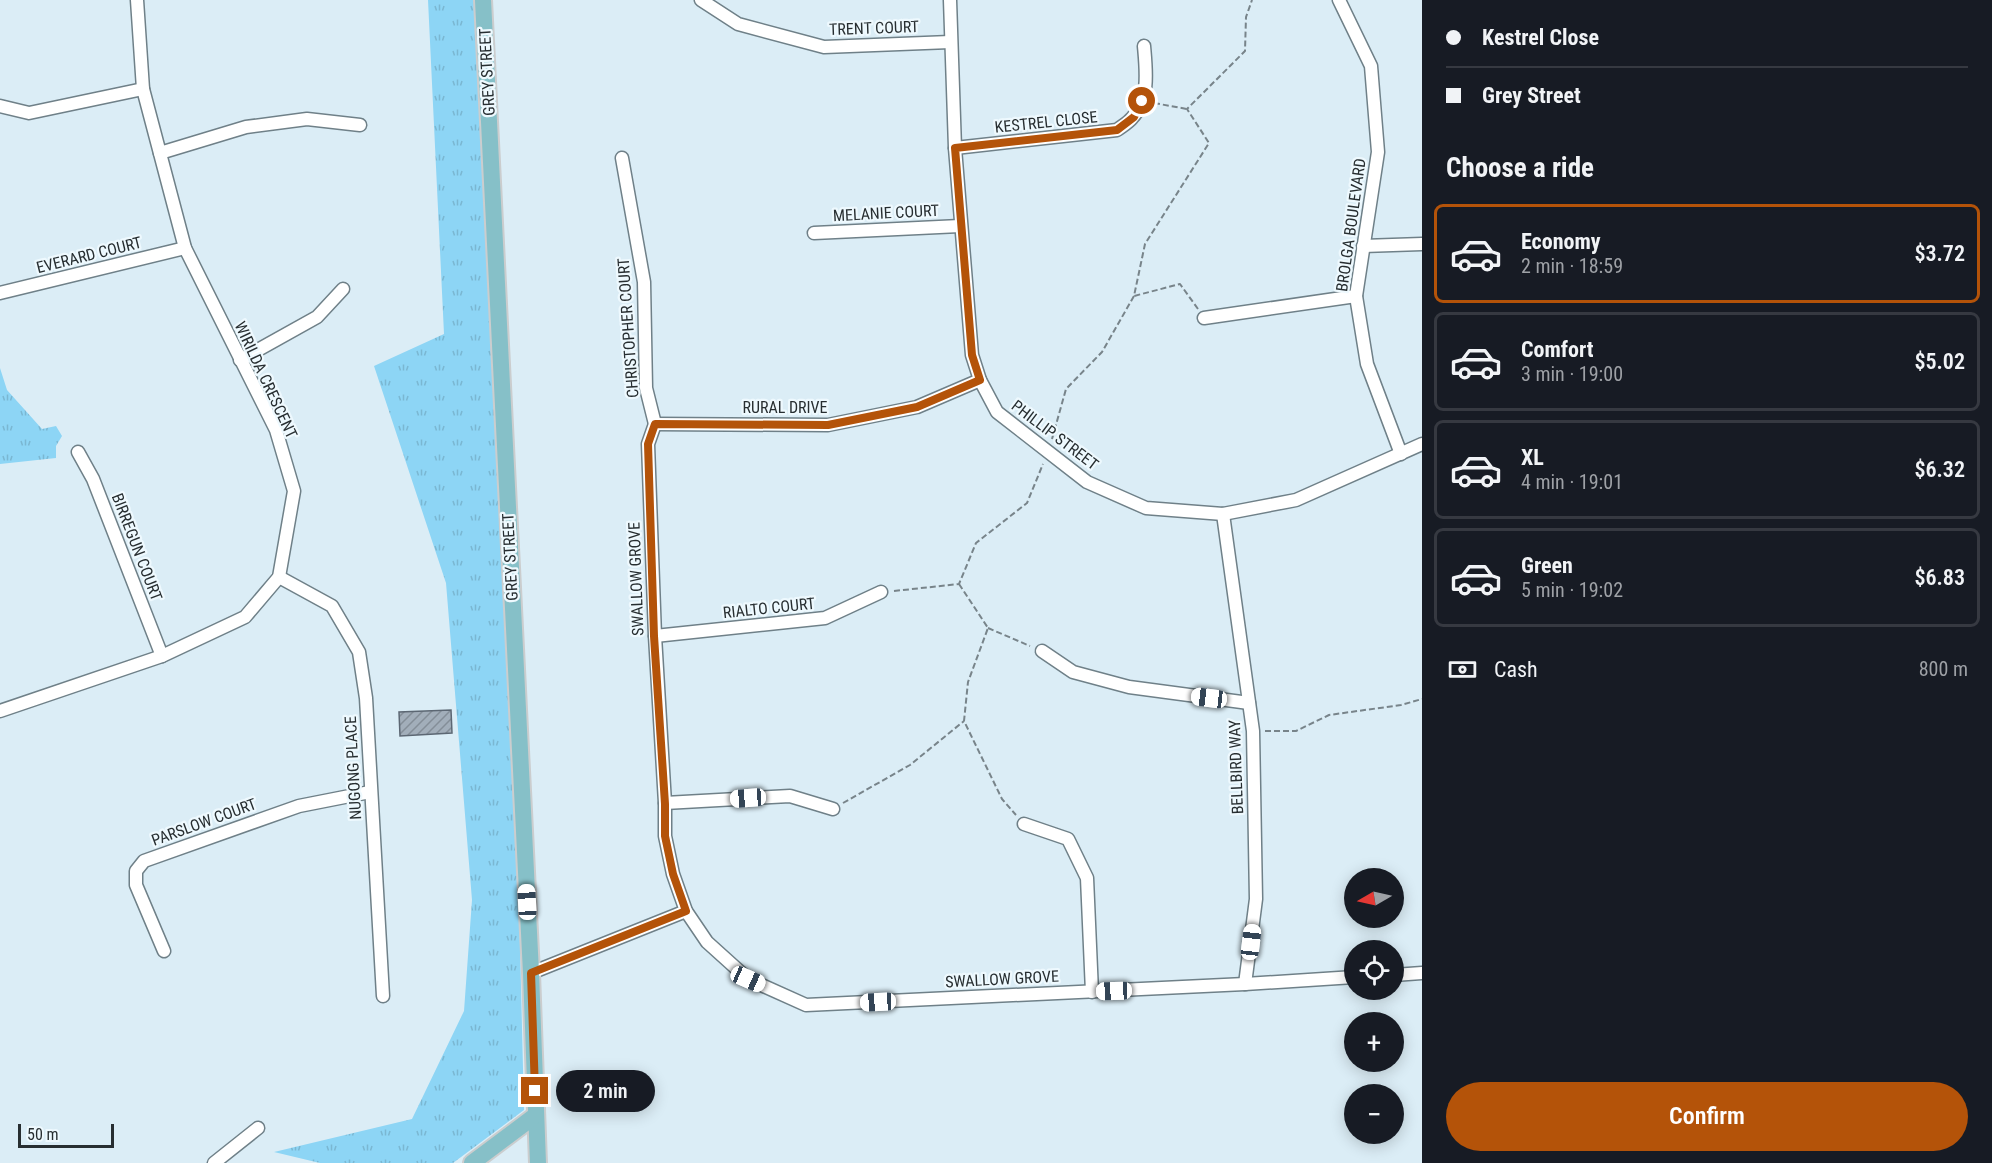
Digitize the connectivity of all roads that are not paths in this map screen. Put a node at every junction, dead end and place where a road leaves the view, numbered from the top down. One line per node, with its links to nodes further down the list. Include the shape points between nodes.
1 (136, 0): 8 (street, WIRILDA CRESCENT)
2 (483, 0): 43 (main road, GREY STREET)
3 (701, 0): 6 (street, TRENT COURT, via 738,24 824,47)
4 (950, 0): 6 (street, PHILLIP STREET)
5 (1339, 0): 17 (street, BROLGA BOULEVARD, via 1371,66 1378,152)
6 (950, 42): 11 (street, PHILLIP STREET)
7 (1144, 46): 11 (street, KESTREL CLOSE, via 1146,78 1142,101 1134,117 1117,130)
8 (142, 89): 9 (street, via 29,113); 12 (street, WIRILDA CRESCENT)
9 (0, 106)
10 (360, 125): 12 (street, via 307,119 246,127)
11 (955, 148): 14 (street, PHILLIP STREET)
12 (160, 153): 18 (street, WIRILDA CRESCENT)
13 (622, 158): 25 (street, CHRISTOPHER COURT, via 644,282 646,388)
14 (960, 226): 15 (street, MELANIE COURT); 24 (street, PHILLIP STREET, via 972,355)
15 (814, 233)
16 (1422, 244): 17 (street)
17 (1364, 246): 21 (street, BROLGA BOULEVARD)
18 (185, 248): 20 (street, EVERARD COURT); 23 (street, WIRILDA CRESCENT)
19 (344, 289): 23 (street, via 317,317)
20 (0, 293)
21 (1356, 296): 22 (street); 28 (street, BROLGA BOULEVARD, via 1367,364)
22 (1204, 318)
23 (240, 360): 30 (street, WIRILDA CRESCENT, via 276,430 294,491)
24 (980, 380): 25 (street, RURAL DRIVE, via 917,407 828,425); 29 (street, PHILLIP STREET, via 997,412 1087,482 1146,508)
25 (655, 424): 32 (street, SWALLOW GROVE, via 648,444)
26 (1422, 444): 28 (street, PHILLIP STREET)
27 (78, 452): 34 (street, BIRREGUN COURT, via 93,479)
28 (1401, 454): 29 (street, PHILLIP STREET, via 1296,500)
29 (1222, 514): 35 (street, BELLBIRD WAY)
30 (279, 577): 34 (street, WIRILDA CRESCENT, via 246,617); 37 (street, NUGONG PLACE, via 332,606 359,652 366,698)
31 (881, 592): 32 (street, RIALTO COURT, via 825,618)
32 (654, 636): 38 (street, SWALLOW GROVE)
33 (1042, 651): 35 (street, via 1073,672 1129,687)
34 (162, 656): 36 (street, WIRILDA CRESCENT)
35 (1249, 703): 47 (street, BELLBIRD WAY, via 1256,899)
36 (0, 711)
37 (370, 792): 42 (street, PARSLOW COURT, via 299,806 144,861 136,871 136,885); 49 (street, NUGONG PLACE)
38 (665, 804): 39 (street, via 790,796); 41 (street, SWALLOW GROVE, via 665,836)
39 (833, 809)
40 (1024, 824): 48 (street, via 1068,839 1087,878)
41 (686, 911): 43 (street); 48 (street, SWALLOW GROVE, via 707,942 748,979 806,1005)
42 (164, 951)
43 (531, 973): 50 (main road, GREY STREET)
44 (1422, 973): 45 (street)
45 (1404, 974)
46 (1344, 978): 47 (street, SWALLOW GROVE)
47 (1245, 984): 48 (street, SWALLOW GROVE)
48 (1092, 992)
49 (382, 996)
50 (536, 1115): 53 (main road); 54 (main road, GREY STREET)
51 (258, 1128): 52 (street)
52 (214, 1163)
53 (472, 1163)
54 (538, 1163)

